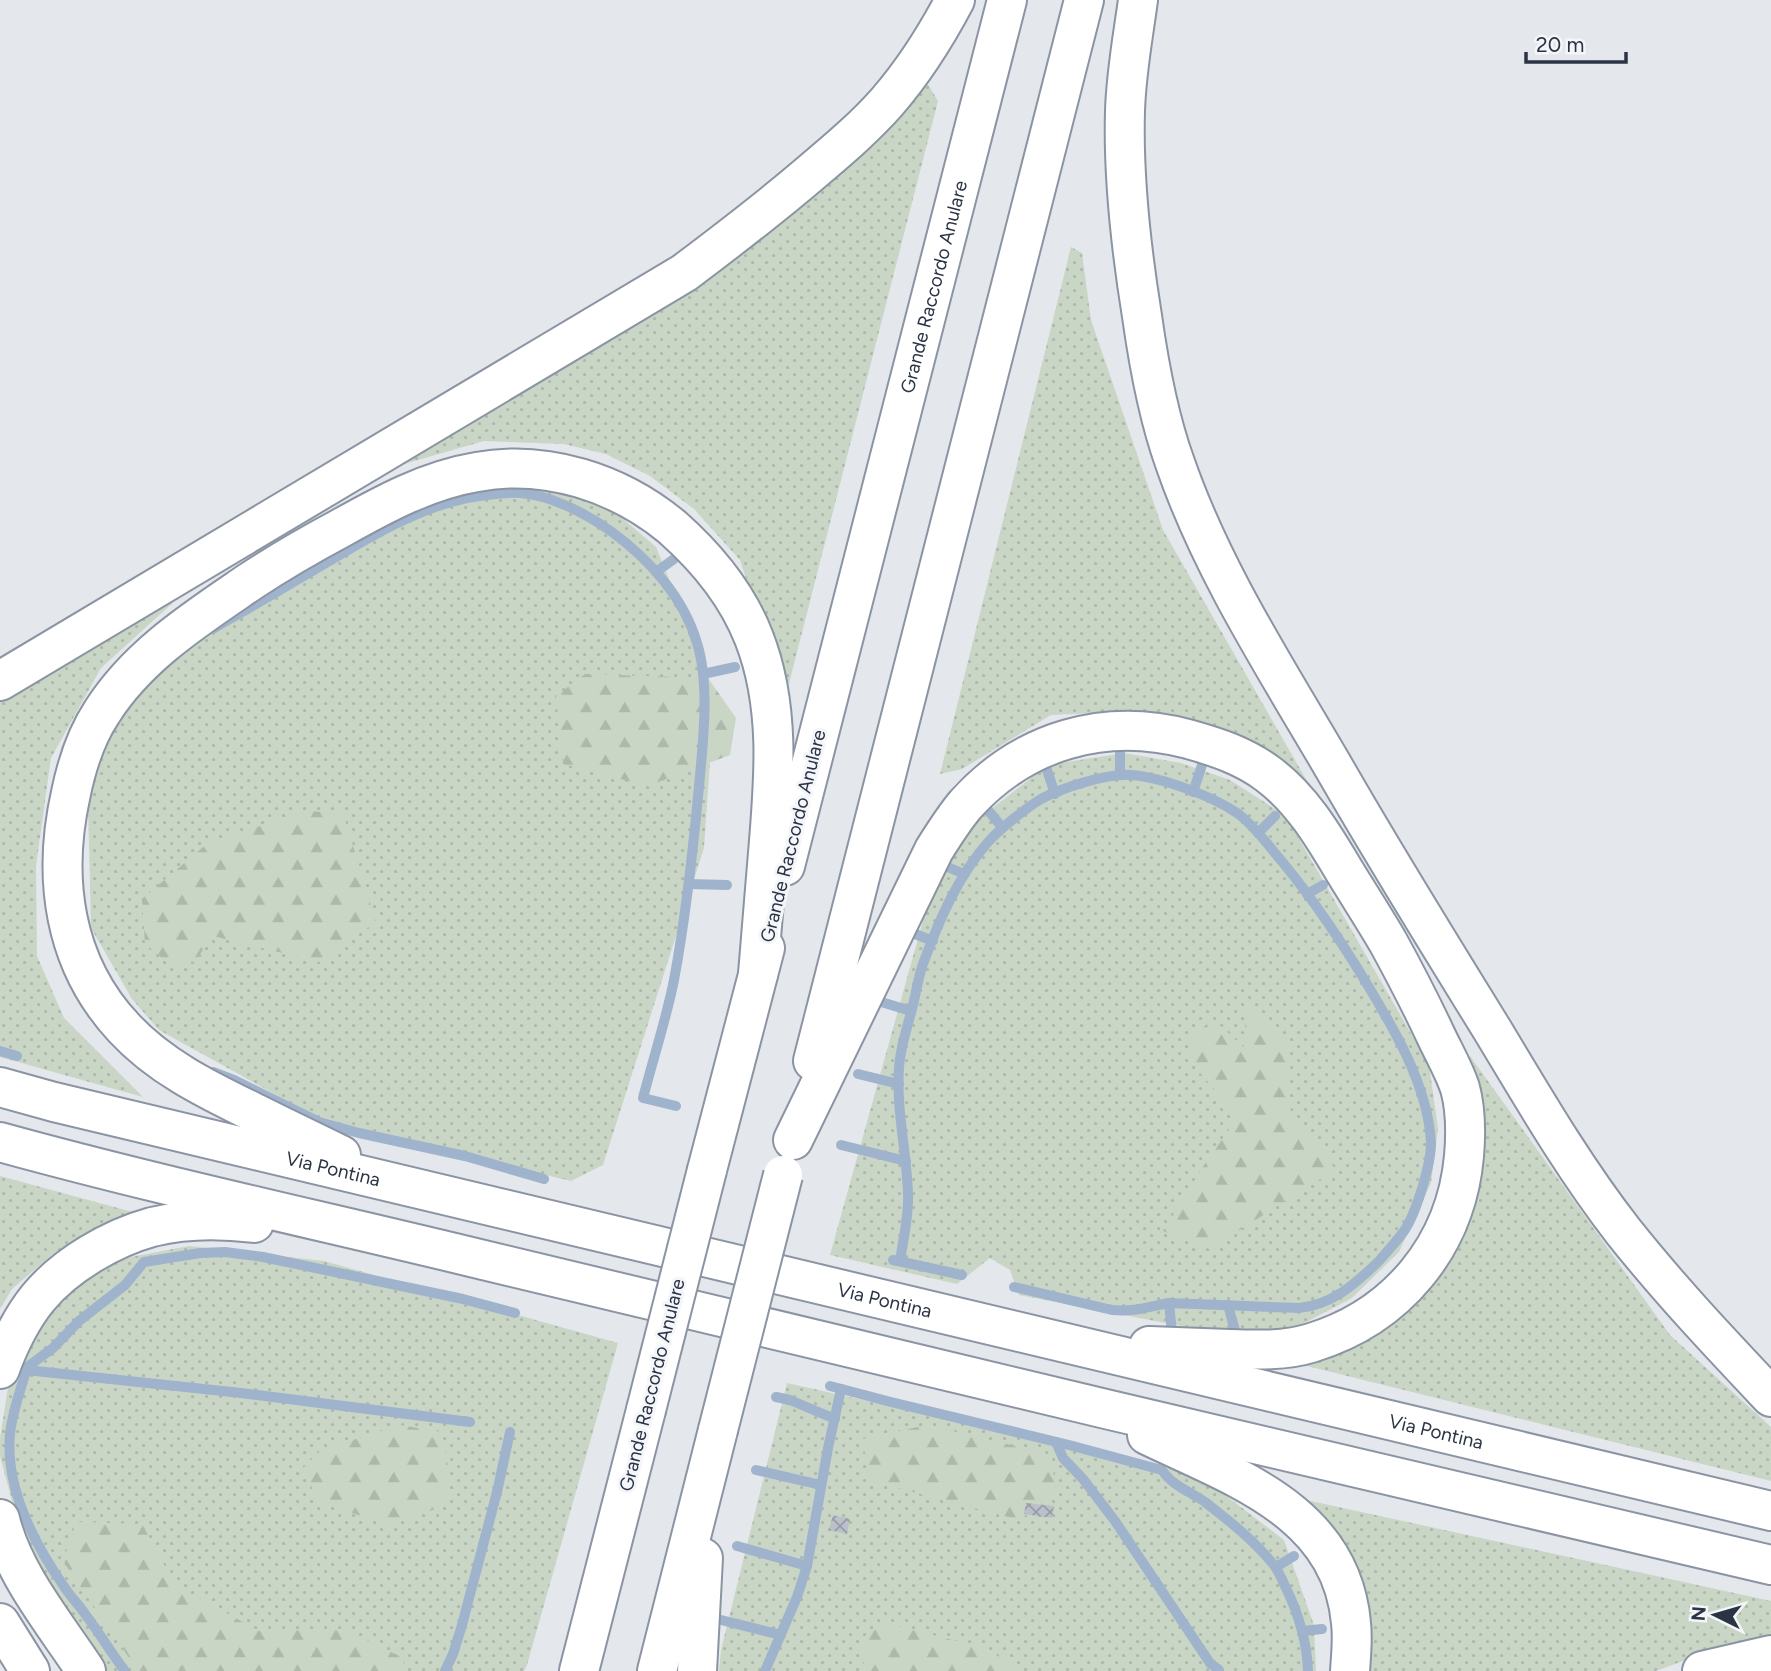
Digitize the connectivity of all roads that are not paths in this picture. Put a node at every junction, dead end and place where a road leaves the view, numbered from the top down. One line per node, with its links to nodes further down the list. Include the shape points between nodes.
1 (955, 0): 5 (highway, via 919,61 865,125 762,215 684,273)
2 (1007, 0): 6 (highway, Grande Raccordo Anulare)
3 (1084, 0): 9 (highway)
4 (1138, 0): 14 (highway, via 1125,108 1130,239 1159,411 1205,538 1384,854 1570,1156 1674,1292)
5 (0, 681)
6 (758, 974): 10 (highway, via 775,778 767,681 737,601 703,558 657,515 601,484 576,477 523,469 490,470 430,484 402,496 269,569 141,663 99,715 76,770 66,816 62,892 68,922 90,983 149,1052 204,1089); 17 (highway, Grande Raccordo Anulare, bridge)
7 (0, 1087): 10 (highway, Via Pontina)
8 (0, 1142): 11 (highway)
9 (788, 1157): 12 (highway, via 934,850 959,813 996,777 1040,748 1088,734 1119,731 1164,733 1216,747 1268,774 1299,804 1328,845 1400,964 1454,1074 1463,1101 1465,1136 1451,1214 1432,1254 1411,1282 1373,1314 1309,1344 1258,1349); 16 (highway, bridge)
10 (409, 1188): 12 (highway, Via Pontina)
11 (417, 1244): 13 (highway, via 248,1223 184,1222 152,1227 110,1244 59,1275 23,1319); 15 (highway)
12 (1066, 1344): 18 (highway, Via Pontina)
13 (0, 1369)
14 (1771, 1397)
15 (1082, 1404): 20 (highway); 29 (highway, via 1240,1480 1305,1524 1341,1578 1351,1622)
16 (708, 1472): 27 (highway); 28 (highway)
17 (623, 1497): 25 (highway); 26 (highway, Grande Raccordo Anulare)
18 (1771, 1511)
19 (0, 1519): 24 (highway, via 28,1584)
20 (1771, 1565)
21 (0, 1623): 23 (highway)
22 (1771, 1655): 30 (highway)
23 (30, 1671)
24 (86, 1671)
25 (552, 1671)
26 (579, 1671)
27 (657, 1671)
28 (697, 1671)
29 (1350, 1671)
30 (1702, 1671)

